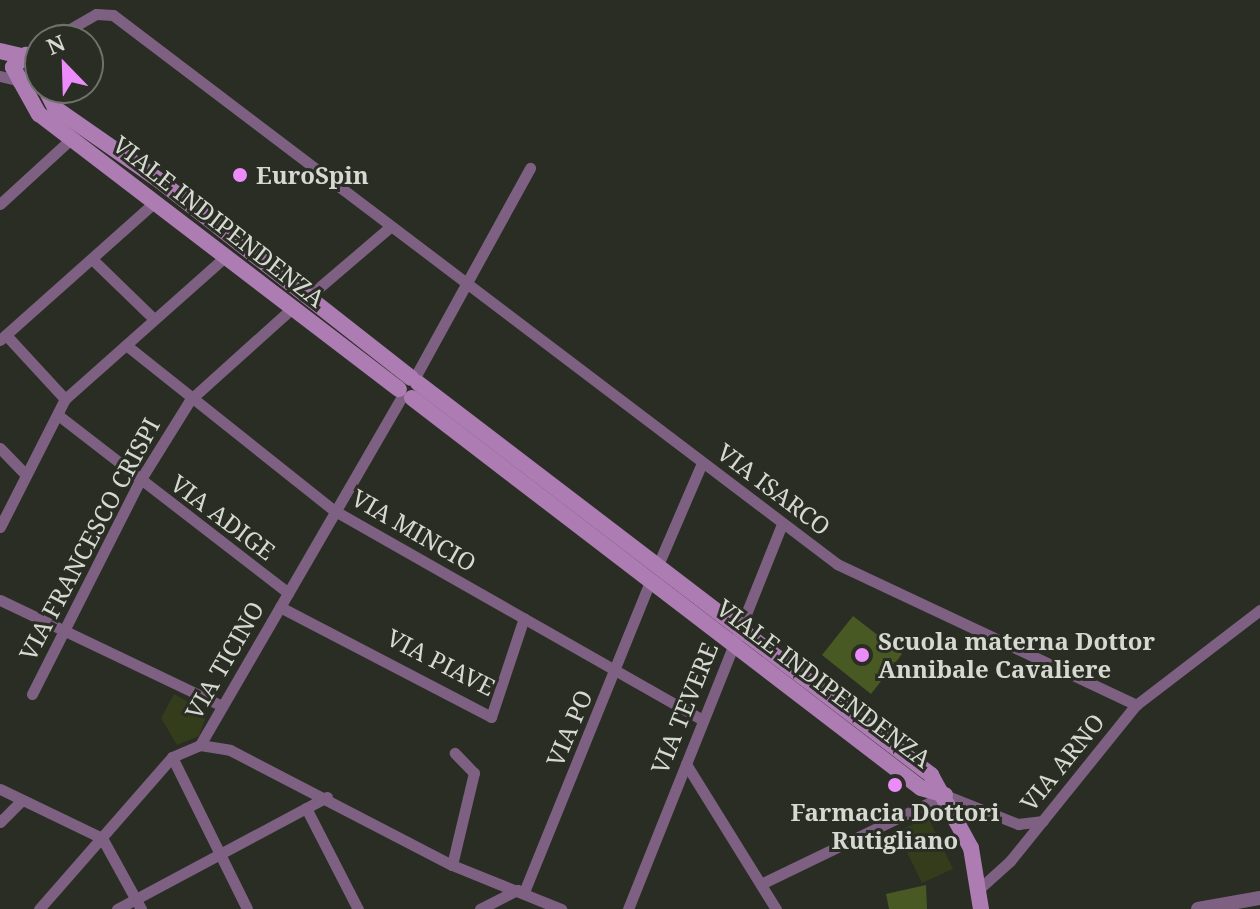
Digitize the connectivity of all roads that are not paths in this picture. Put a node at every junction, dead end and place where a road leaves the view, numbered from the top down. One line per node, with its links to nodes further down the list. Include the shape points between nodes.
1 (84, 22): 2 (street); 11 (street, VIA ISARCO, via 113,15)
2 (80, 24)
3 (0, 51): 4 (main road)
4 (24, 55)
5 (11, 77): 7 (main road, VIALE INDIPENDENZA, via 39,114)
6 (53, 104): 15 (main road, VIALE INDIPENDENZA)
7 (72, 138): 9 (main road, VIALE INDIPENDENZA); 10 (street)
8 (530, 168): 14 (street, VIA TICINO)
9 (155, 202): 12 (main road, VIALE INDIPENDENZA); 13 (street)
10 (0, 204)
11 (391, 226): 14 (street, VIA ISARCO); 15 (street)
12 (226, 256): 16 (main road, VIALE INDIPENDENZA); 17 (street)
13 (92, 259): 17 (street); 18 (street)
14 (467, 283): 20 (street, VIA TICINO); 25 (street, VIA ISARCO)
15 (308, 297): 20 (main road, VIALE INDIPENDENZA)
16 (292, 308): 20 (main road, VIALE INDIPENDENZA); 22 (street, VIA FRANCESCO CRISPI)
17 (154, 319): 19 (street)
18 (3, 338): 21 (street)
19 (126, 345): 21 (street); 22 (street, VIA MINCIO)
20 (409, 387): 28 (street, VIA TICINO); 31 (main road, VIALE INDIPENDENZA)
21 (65, 399): 23 (street)
22 (190, 400): 27 (street, VIA FRANCESCO CRISPI); 28 (street, VIA MINCIO)
23 (58, 415): 26 (street); 27 (street, VIA ADIGE)
24 (0, 448): 26 (street)
25 (702, 463): 29 (street, VIA ISARCO); 31 (street, VIA PO)
26 (26, 475): 30 (street)
27 (139, 482): 32 (street, VIA ADIGE); 38 (street, VIA FRANCESCO CRISPI)
28 (335, 511): 32 (street, VIA TICINO); 36 (street, VIA MINCIO)
29 (782, 524): 37 (street, VIA TEVERE); 42 (street, VIA ISARCO, via 869,583)
30 (0, 527)
31 (655, 572): 37 (main road, VIALE INDIPENDENZA); 39 (main road, VIALE INDIPENDENZA); 40 (street, VIA PO)
32 (288, 593): 34 (street, VIA TICINO)
33 (0, 600): 38 (street)
34 (280, 607): 36 (street, VIA PIAVE, via 491,717); 43 (street, VIA TICINO)
35 (1260, 610): 42 (street, VIA ARNO)
36 (524, 618): 40 (street, VIA MINCIO)
37 (740, 628): 39 (street, VIA TEVERE); 50 (main road, VIALE INDIPENDENZA, via 931,775)
38 (64, 634): 41 (street, VIA FRANCESCO CRISPI); 43 (street)
39 (734, 644): 44 (street, VIA TEVERE); 50 (main road, VIALE INDIPENDENZA, via 921,788)
40 (617, 671): 44 (street, VIA MINCIO); 61 (street, VIA PO)
41 (32, 694)
42 (1136, 705): 54 (street, VIA ARNO)
43 (222, 706): 45 (street, VIA TICINO)
44 (703, 720): 48 (street, VIA TEVERE)
45 (200, 745): 47 (street, VIA TICINO); 51 (street, via 230,750)
46 (455, 753): 58 (street, via 474,773)
47 (172, 757): 56 (street, VIA TICINO); 57 (street)
48 (686, 764): 59 (street); 70 (street, VIA TEVERE)
49 (0, 789): 52 (street)
50 (945, 795): 54 (street, via 1018,824); 59 (street); 60 (main road, via 971,848)
51 (327, 797): 53 (street); 58 (street)
52 (22, 800): 55 (street); 56 (street)
53 (306, 808): 57 (street); 67 (street)
54 (1043, 821): 60 (street, VIA ARNO)
55 (0, 822)
56 (102, 838): 63 (street); 64 (street, VIA TICINO)
57 (220, 855): 63 (street); 66 (street)
58 (452, 865): 61 (street)
59 (763, 883): 71 (street)
60 (979, 889): 72 (main road)
61 (520, 891): 68 (street); 69 (street)
62 (1260, 898): 73 (street)
63 (138, 904): 65 (street)
64 (39, 909)
65 (117, 909)
66 (247, 909)
67 (358, 909)
68 (480, 909)
69 (561, 909)
70 (628, 909)
71 (776, 909)
72 (981, 909)
73 (1198, 909)

